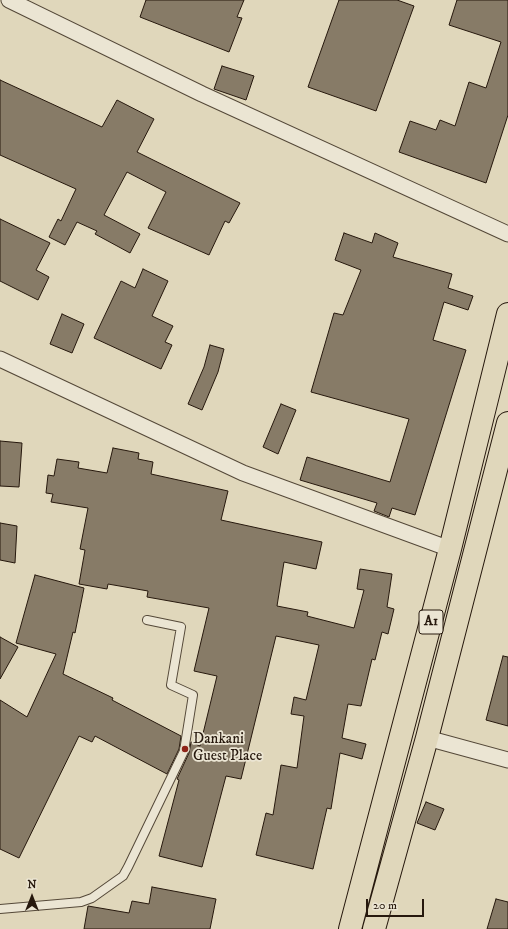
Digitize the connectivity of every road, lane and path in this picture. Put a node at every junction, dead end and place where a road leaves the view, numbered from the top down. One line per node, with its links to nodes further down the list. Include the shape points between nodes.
1 (9, 0): 2 (street, via 202,94)
2 (508, 234)
3 (508, 314): 6 (highway, A1)
4 (0, 359): 6 (street, via 243,473)
5 (508, 423): 8 (highway, A1)
6 (450, 549): 11 (highway, A1)
7 (147, 620): 10 (lane, via 181,626 171,685 193,695 184,751 130,862 122,876 92,898 81,902)
8 (427, 738): 9 (street); 12 (highway, A1)
9 (508, 760)
10 (0, 909)
11 (350, 929)
12 (374, 929)

